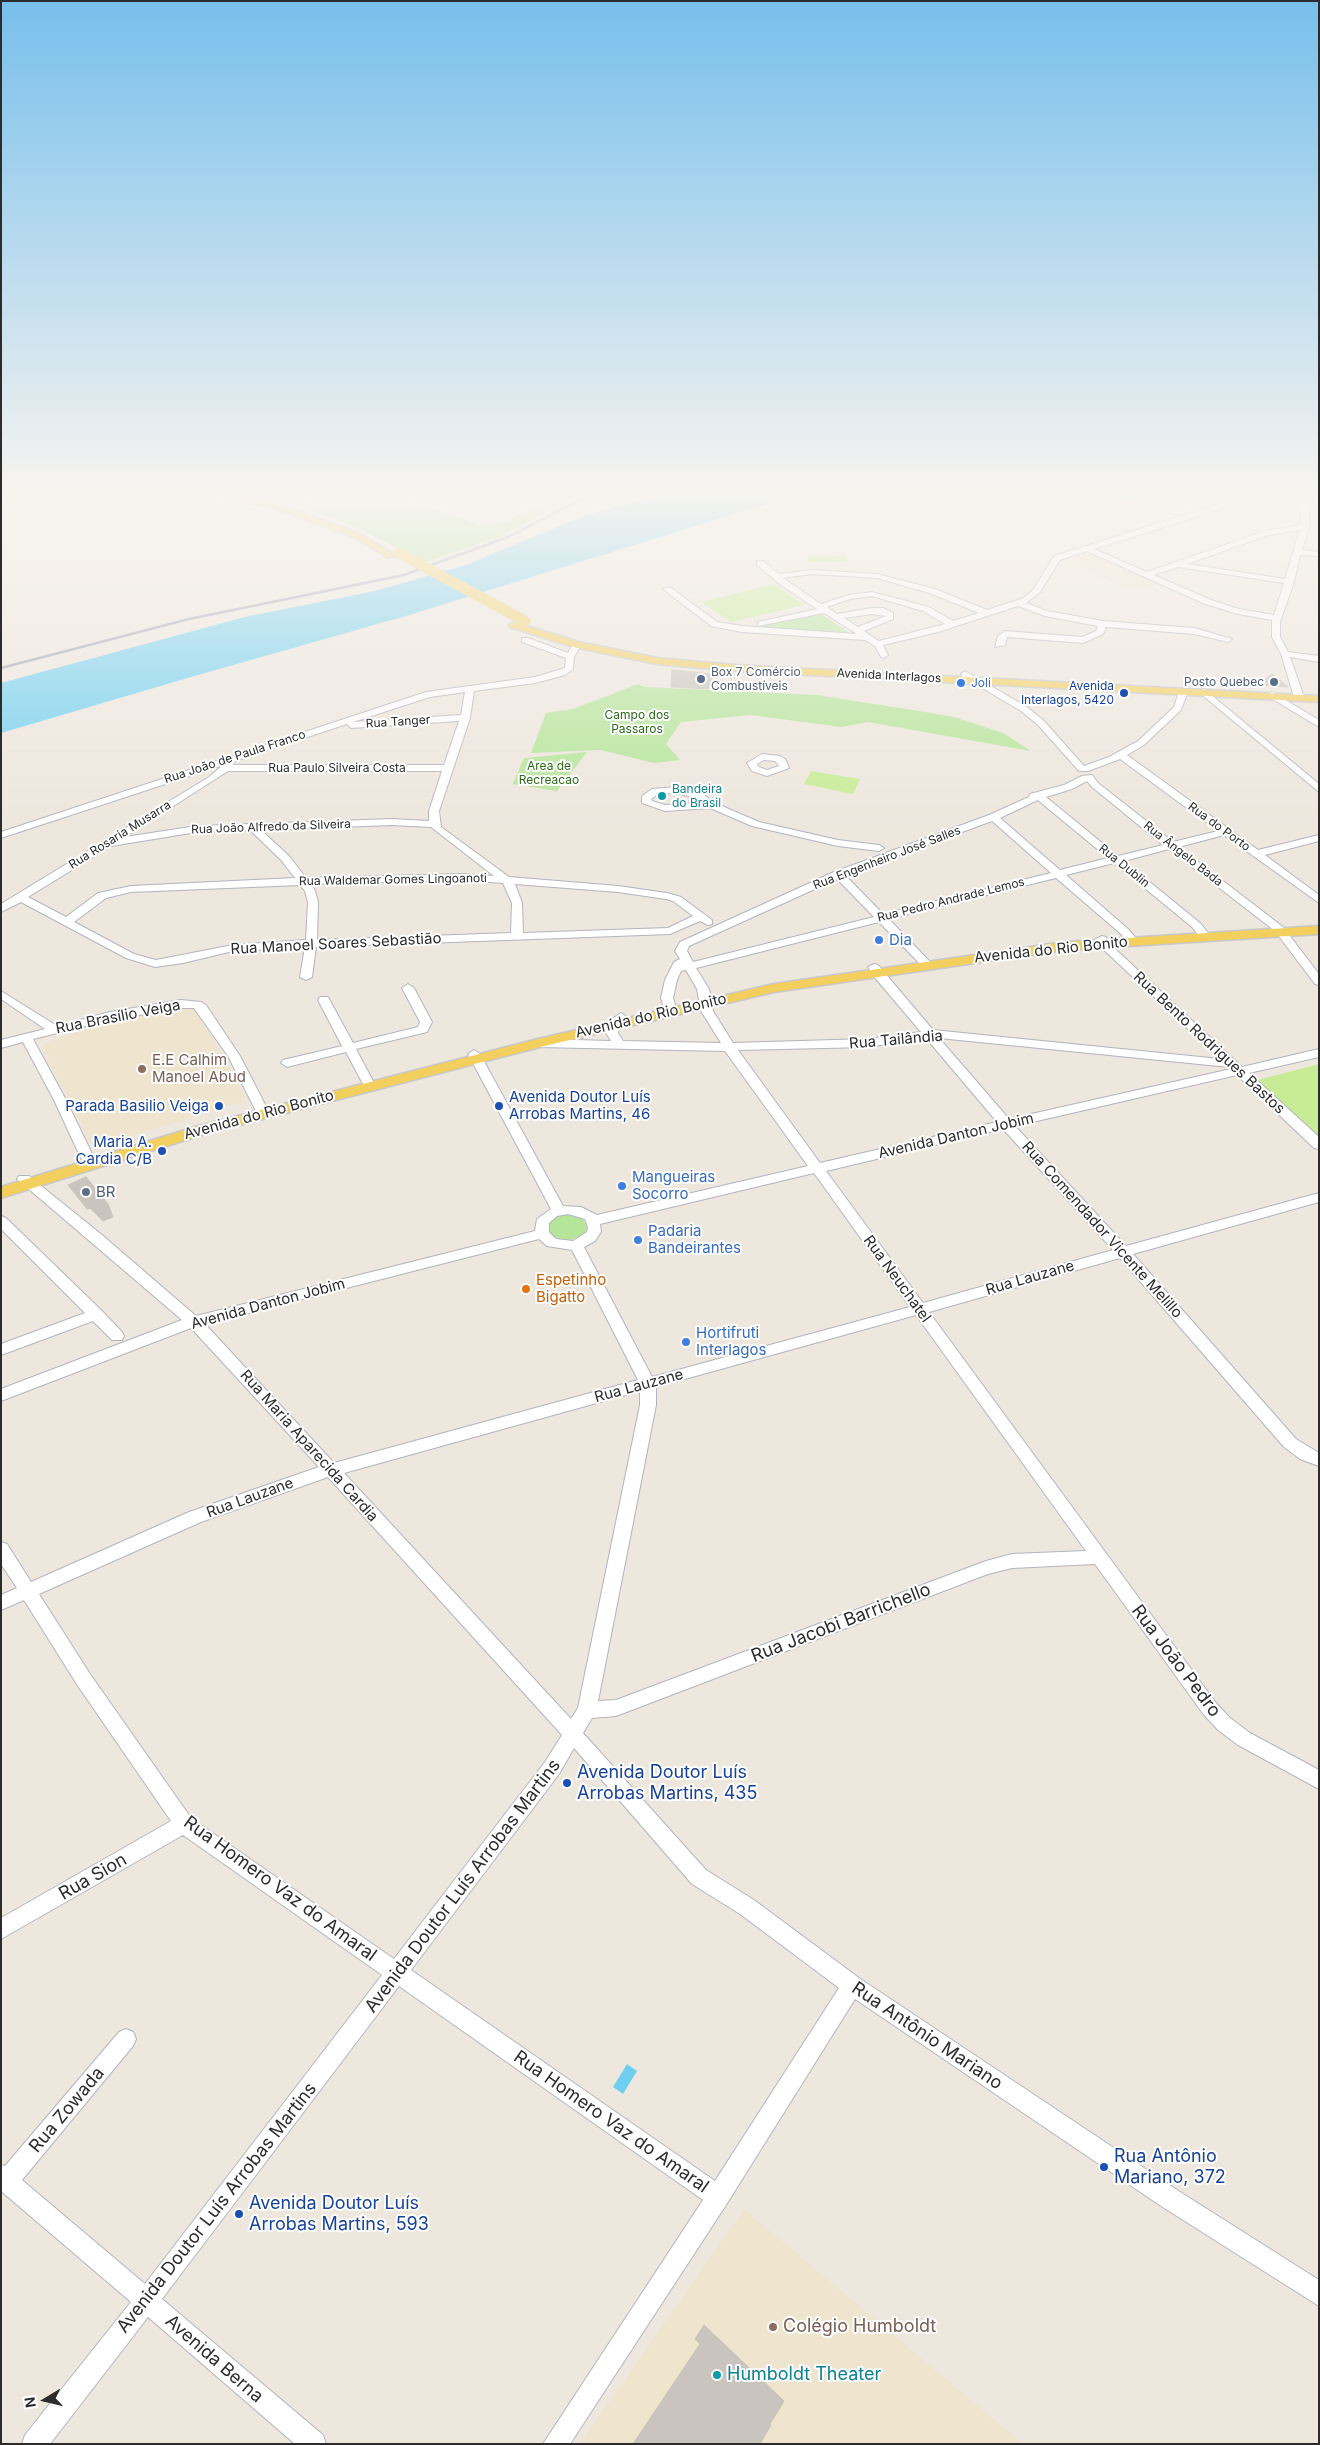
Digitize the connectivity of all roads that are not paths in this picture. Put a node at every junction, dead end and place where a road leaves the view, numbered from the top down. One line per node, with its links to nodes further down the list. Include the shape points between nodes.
1 (470, 603): 24 (main road, Avenida Interlagos, via 514,625)
2 (492, 603): 29 (main road, Avenida Interlagos, bridge, via 525,620 581,640 667,657)
3 (685, 603): 17 (street, via 709,622)
4 (813, 603): 11 (street)
5 (835, 603): 11 (street)
6 (905, 603): 15 (street, via 926,609)
7 (964, 603): 12 (street)
8 (1018, 603): 12 (street); 16 (street, via 1045,613)
9 (1213, 603): 14 (street)
10 (1282, 603): 14 (street)
11 (821, 609): 13 (street); 17 (street)
12 (987, 612): 15 (street)
13 (834, 616): 18 (street); 18 (street, via 872,611 890,615)
14 (1277, 618): 25 (street, via 1276,637)
15 (950, 624): 22 (street)
16 (1103, 624): 20 (street, via 1194,632); 23 (street, via 1100,632 1083,640 1005,634)
17 (736, 628): 19 (street)
18 (855, 631): 19 (street)
19 (864, 637): 22 (street)
20 (1228, 639)
21 (526, 640): 27 (street)
22 (878, 644): 26 (street)
23 (998, 645)
24 (577, 646): 27 (street); 29 (main road, Avenida Interlagos, via 657,662 704,666)
25 (1284, 654): 28 (street); 35 (street)
26 (884, 655)
27 (570, 657): 30 (street, Rua João de Paula Franco, via 569,669 553,676)
28 (1319, 659)
29 (969, 677): 31 (main road, Avenida Interlagos); 35 (main road, Avenida Interlagos); 44 (street, Rua Ângelo Bada, via 1036,718)
30 (470, 689): 37 (street); 39 (street, Rua João de Paula Franco, via 429,694)
31 (1183, 691): 32 (main road, Avenida Interlagos); 41 (street, Rua Engenheiro José Salles, via 1178,708 1141,743)
32 (1204, 692): 34 (main road, Avenida Interlagos); 45 (street)
33 (1319, 694): 35 (main road, Avenida Interlagos)
34 (1272, 695): 35 (main road, Avenida Interlagos); 38 (street)
35 (1298, 695): 36 (main road, Avenida Interlagos)
36 (1319, 699)
37 (465, 718): 39 (street, Rua Tanger); 43 (street)
38 (1319, 724)
39 (332, 726): 40 (street, Rua João de Paula Franco)
40 (233, 757): 42 (street, Rua Rosaria Musarra); 52 (street, Rua João de Paula Franco)
41 (1115, 757): 44 (street, Rua Engenheiro José Salles); 51 (street, Rua do Porto)
42 (226, 768): 43 (street, Rua Paulo Silveira Costa); 55 (street, Rua Rosaria Musarra)
43 (448, 768): 49 (street, via 434,811)
44 (1085, 773): 46 (street, Rua Engenheiro José Salles, via 1068,787); 57 (street, Rua Ângelo Bada, via 1095,785)
45 (1319, 789)
46 (1039, 795): 48 (street, Rua Engenheiro José Salles); 61 (street, Rua Dublin)
47 (711, 805): 47 (street, via 699,796 677,790 656,791 646,798 647,803 665,808); 56 (street, via 756,824)
48 (999, 812): 54 (street, Rua Engenheiro José Salles); 62 (street)
49 (434, 824): 50 (street, Rua João Alfredo da Silveira); 65 (street)
50 (252, 826): 55 (street, Rua João Alfredo da Silveira, via 197,829); 64 (street)
51 (1226, 832): 57 (street, Rua Pedro Andrade Lemos); 59 (street, Rua do Porto)
52 (1, 834)
53 (1319, 838): 59 (street)
54 (929, 841): 58 (street); 60 (street, Rua Engenheiro José Salles, via 875,860)
55 (108, 843): 66 (street, Rua Rosaria Musarra)
56 (838, 843): 58 (street); 60 (street)
57 (1170, 845): 61 (street, Rua Pedro Andrade Lemos); 76 (street, Rua Ângelo Bada)
58 (879, 848): 60 (street)
59 (1257, 854): 67 (street, Rua do Porto)
60 (861, 859): 63 (street, Rua Engenheiro José Salles)
61 (1115, 859): 62 (street, Rua Pedro Andrade Lemos); 77 (street, Rua Dublin)
62 (1059, 873): 70 (street, Rua Pedro Andrade Lemos); 79 (street)
63 (838, 874): 70 (street); 73 (street, Rua Engenheiro José Salles)
64 (304, 881): 65 (street, Rua Waldemar Gomes Lingoanoti, via 463,877); 71 (street, Rua Waldemar Gomes Lingoanoti, via 161,886 111,892 92,901); 81 (street, via 312,902)
65 (507, 881): 69 (street, Rua Waldemar Gomes Lingoanoti, via 609,888 667,896); 78 (street, via 517,903)
66 (20, 897): 68 (street, Rua Rosaria Musarra); 71 (street, Rua Manoel Soares Sebastião)
67 (1319, 900)
68 (1, 909)
69 (701, 917): 73 (street, Rua Waldemar Gomes Lingoanoti); 75 (street, Rua Manoel Soares Sebastião)
70 (882, 918): 83 (street, Rua Pedro Andrade Lemos); 84 (street)
71 (67, 922): 81 (street, Rua Manoel Soares Sebastião, via 130,956 155,964 233,948)
72 (1319, 925): 76 (main road, Avenida do Rio Bonito)
73 (718, 929): 82 (street, Rua Engenheiro José Salles)
74 (1319, 930): 76 (main road, Avenida do Rio Bonito)
75 (670, 931): 78 (street, Rua Manoel Soares Sebastião); 82 (street)
76 (1281, 931): 77 (main road, Avenida do Rio Bonito); 87 (street, Rua Ângelo Bada)
77 (1204, 935): 79 (main road, Avenida do Rio Bonito)
78 (517, 936): 81 (street, Rua Manoel Soares Sebastião)
79 (1132, 940): 80 (main road, Avenida do Rio Bonito)
80 (1103, 941): 84 (main road, Avenida do Rio Bonito); 105 (street, Rua Bento Rodrigues Bastos)
81 (312, 944): 86 (street)
82 (684, 944): 83 (street, via 681,951)
83 (686, 962): 91 (street, Rua Neuchatel); 92 (street, via 671,980)
84 (924, 962): 85 (main road, Avenida do Rio Bonito)
85 (876, 970): 91 (main road, Avenida do Rio Bonito); 95 (street, Rua Comendador Vicente Melillo)
86 (306, 976)
87 (1319, 982)
88 (408, 988): 101 (street, via 426,1022 423,1029)
89 (1, 994): 94 (street)
90 (324, 1000): 101 (street)
91 (706, 1000): 92 (main road, Avenida do Rio Bonito); 93 (main road, Avenida do Rio Bonito); 100 (street, Rua Neuchatel, via 707,1011)
92 (668, 1006): 93 (main road, Avenida do Rio Bonito)
93 (617, 1021): 97 (main road, Avenida do Rio Bonito); 99 (street, via 612,1033); 103 (main road, Avenida do Rio Bonito)
94 (55, 1030): 96 (street, Rua Brasílio Veiga); 107 (street, Rua Brasílio Veiga, via 172,1005 197,1005 234,1056)
95 (931, 1034): 100 (street, Rua Tailândia, via 868,1043); 105 (street, Rua Tailândia); 108 (street, Rua Comendador Vicente Melillo)
96 (26, 1036): 98 (street, Rua Brasílio Veiga); 110 (street)
97 (538, 1043): 99 (street, Rua Tailândia); 103 (main road, Avenida do Rio Bonito)
98 (1, 1044)
99 (620, 1044): 100 (street, Rua Tailândia)
100 (730, 1047): 111 (street, Rua Neuchatel)
101 (350, 1048): 104 (street); 106 (street)
102 (1319, 1053): 105 (street, Avenida Danton Jobim)
103 (475, 1057): 106 (main road, Avenida do Rio Bonito); 107 (main road, Avenida do Rio Bonito); 116 (street)
104 (287, 1063)
105 (1236, 1068): 108 (street, Avenida Danton Jobim); 109 (street, Rua Bento Rodrigues Bastos)
106 (368, 1081): 107 (main road, Avenida do Rio Bonito)
107 (263, 1111): 110 (main road, Avenida do Rio Bonito)
108 (1006, 1124): 111 (street, Avenida Danton Jobim); 121 (street, Rua Comendador Vicente Melillo)
109 (1319, 1145)
110 (88, 1161): 112 (main road, Avenida do Rio Bonito)
111 (817, 1169): 118 (street, Avenida Danton Jobim); 122 (street, Rua Neuchatel)
112 (26, 1182): 113 (main road, Avenida do Rio Bonito); 114 (main road, Avenida do Rio Bonito); 124 (street, Rua Maria Aparecida Cardia, via 98,1238)
113 (1, 1187)
114 (1, 1193)
115 (1319, 1197): 121 (street, Rua Lauzane)
116 (559, 1210): 118 (street, via 584,1212); 119 (street, via 542,1222)
117 (1, 1221): 123 (street)
118 (594, 1221): 120 (street, via 594,1232 590,1238)
119 (542, 1234): 120 (street, via 560,1246); 124 (street, Avenida Danton Jobim)
120 (576, 1245): 127 (street, Avenida Doutor Luís Arrobas Martins)
121 (1122, 1251): 122 (street, Rua Lauzane); 129 (street, Rua Comendador Vicente Melillo, via 1290,1444)
122 (920, 1310): 127 (street, Rua Lauzane); 132 (street, Rua Neuchatel)
123 (96, 1314): 125 (street); 126 (street)
124 (193, 1322): 128 (street, Avenida Danton Jobim); 130 (street, Rua Maria Aparecida Cardia)
125 (117, 1336)
126 (1, 1350)
127 (648, 1384): 130 (street, Rua Lauzane); 135 (street, Avenida Doutor Luís Arrobas Martins, via 648,1405)
128 (1, 1395)
129 (1319, 1460)
130 (330, 1470): 133 (street, Rua Lauzane, via 196,1517); 136 (street, Rua Maria Aparecida Cardia)
131 (1, 1549): 133 (street, Rua Homero Vaz do Amaral)
132 (1099, 1557): 135 (street, Rua Jacobi Barrichello, via 1012,1561 986,1568 616,1708); 137 (street, Rua João Pedro, via 1224,1724 1244,1739)
133 (28, 1591): 134 (street, Rua Lauzane); 138 (street, Rua Homero Vaz do Amaral, via 84,1680)
134 (1, 1603)
135 (587, 1710): 136 (street, Avenida Doutor Luís Arrobas Martins)
136 (574, 1734): 140 (street, Avenida Doutor Luís Arrobas Martins, via 556,1763); 141 (street, Rua Antônio Mariano, via 699,1876 747,1907)
137 (1319, 1780)
138 (184, 1824): 139 (street, Rua Sion); 140 (street, Rua Homero Vaz do Amaral)
139 (1, 1929)
140 (398, 1972): 144 (street, Rua Homero Vaz do Amaral); 146 (street, Avenida Doutor Luís Arrobas Martins)
141 (852, 1985): 144 (street); 145 (street, Rua Antônio Mariano, via 1169,2198)
142 (126, 2039): 143 (street, Rua Zowada)
143 (4, 2178): 146 (street, Avenida Berna)
144 (718, 2196): 149 (street)
145 (1319, 2294)
146 (147, 2301): 147 (street, Avenida Doutor Luís Arrobas Martins); 148 (street, Avenida Berna)
147 (34, 2444)
148 (314, 2444)
149 (555, 2444)

